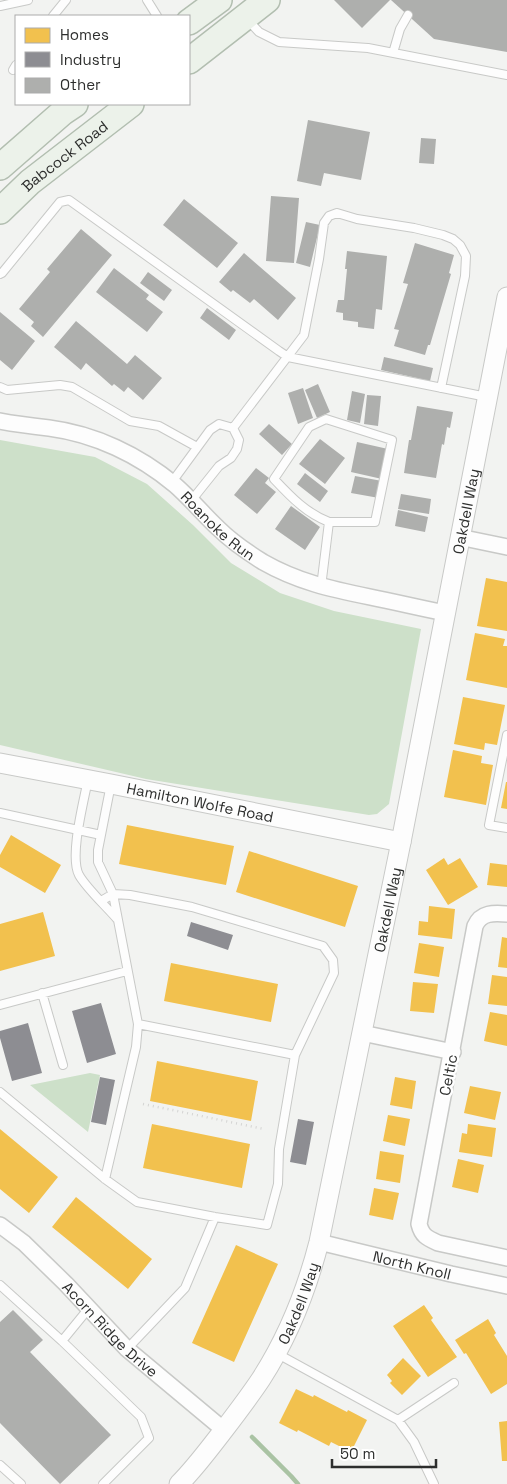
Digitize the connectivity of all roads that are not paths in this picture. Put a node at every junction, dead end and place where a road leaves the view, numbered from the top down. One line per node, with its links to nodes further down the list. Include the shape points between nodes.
1 (28, 0): 6 (lane)
2 (66, 0): 7 (lane)
3 (147, 0): 8 (lane)
4 (219, 0): 11 (main road)
5 (267, 0): 10 (main road)
6 (0, 6)
7 (54, 15)
8 (156, 15)
9 (408, 15): 12 (lane, via 400,28)
10 (245, 16): 12 (lane, via 259,32 279,42 368,48); 13 (main road)
11 (190, 21)
12 (393, 53): 14 (lane)
13 (190, 60)
14 (507, 75)
15 (130, 105): 17 (main road, Babcock Road)
16 (69, 108): 17 (main road); 18 (main road)
17 (84, 139): 19 (main road, Babcock Road)
18 (0, 167)
19 (0, 211)
20 (0, 274): 23 (lane, via 60,202 69,200)
21 (506, 305): 22 (street, Oakdell Way)
22 (503, 341): 26 (street, Oakdell Way)
23 (288, 357): 25 (lane); 25 (lane, via 304,335 324,223 329,216 337,213 414,228 452,238 466,256 465,276); 28 (lane)
24 (0, 387): 29 (lane, via 7,390 60,385 72,387 130,421 159,426)
25 (442, 388): 26 (lane)
26 (487, 397): 33 (street, Oakdell Way)
27 (0, 421): 30 (street, Roanoke Run, via 84,436 133,456)
28 (233, 428): 29 (lane, via 219,424); 31 (lane, via 239,440 237,449)
29 (197, 447): 30 (lane)
30 (172, 482): 31 (street, Roanoke Run)
31 (191, 501): 35 (street, Roanoke Run, via 240,547 294,577)
32 (329, 522): 32 (lane, via 375,522 392,440 326,419 309,427 274,480 298,504 317,518); 35 (lane)
33 (459, 537): 34 (street); 36 (street, Oakdell Way)
34 (507, 547)
35 (320, 587): 36 (street, Roanoke Run)
36 (445, 613): 45 (street, Oakdell Way)
37 (507, 735): 42 (lane, via 489,825)
38 (0, 763): 39 (street, Hamilton Wolfe Road)
39 (88, 780): 40 (street, Hamilton Wolfe Road); 43 (lane)
40 (111, 784): 44 (lane); 45 (street, Hamilton Wolfe Road)
41 (0, 813): 43 (lane)
42 (507, 828)
43 (78, 831): 44 (lane); 47 (lane, via 78,873)
44 (101, 835): 46 (lane, via 98,862)
45 (401, 842): 54 (street, Oakdell Way)
46 (113, 894): 47 (lane); 49 (lane); 56 (lane, via 192,907 323,946 333,960 334,973)
47 (102, 901): 49 (lane)
48 (507, 914): 55 (street, Celtic, via 486,914 475,926)
49 (118, 919): 50 (lane)
50 (128, 971): 51 (lane); 53 (lane)
51 (42, 993): 52 (lane); 57 (lane)
52 (0, 1005)
53 (138, 1024): 56 (lane); 59 (lane, via 136,1047)
54 (362, 1033): 55 (street); 62 (street, Oakdell Way)
55 (452, 1052): 63 (street, Celtic, via 419,1224 422,1233 438,1243)
56 (295, 1055): 60 (lane, via 279,1150 278,1184 267,1226)
57 (63, 1065)
58 (0, 1092): 59 (lane)
59 (105, 1179): 60 (lane, via 137,1202)
60 (215, 1217): 68 (lane, via 185,1288)
61 (0, 1225): 66 (street, Acorn Ridge Drive, via 24,1243)
62 (319, 1242): 65 (street, North Knoll); 69 (street, Oakdell Way, via 311,1272)
63 (507, 1258)
64 (0, 1284): 67 (lane)
65 (507, 1286)
66 (89, 1308): 67 (lane); 68 (street, Acorn Ridge Drive)
67 (62, 1341): 75 (lane, via 141,1417 149,1438)
68 (128, 1349): 72 (street, Acorn Ridge Drive)
69 (276, 1352): 71 (lane); 72 (street, Oakdell Way)
70 (454, 1383): 71 (lane)
71 (398, 1420): 77 (lane, via 414,1442)
72 (224, 1430): 76 (street, Oakdell Way)
73 (0, 1465): 74 (lane)
74 (21, 1484)
75 (103, 1484)
76 (179, 1484)
77 (434, 1484)

